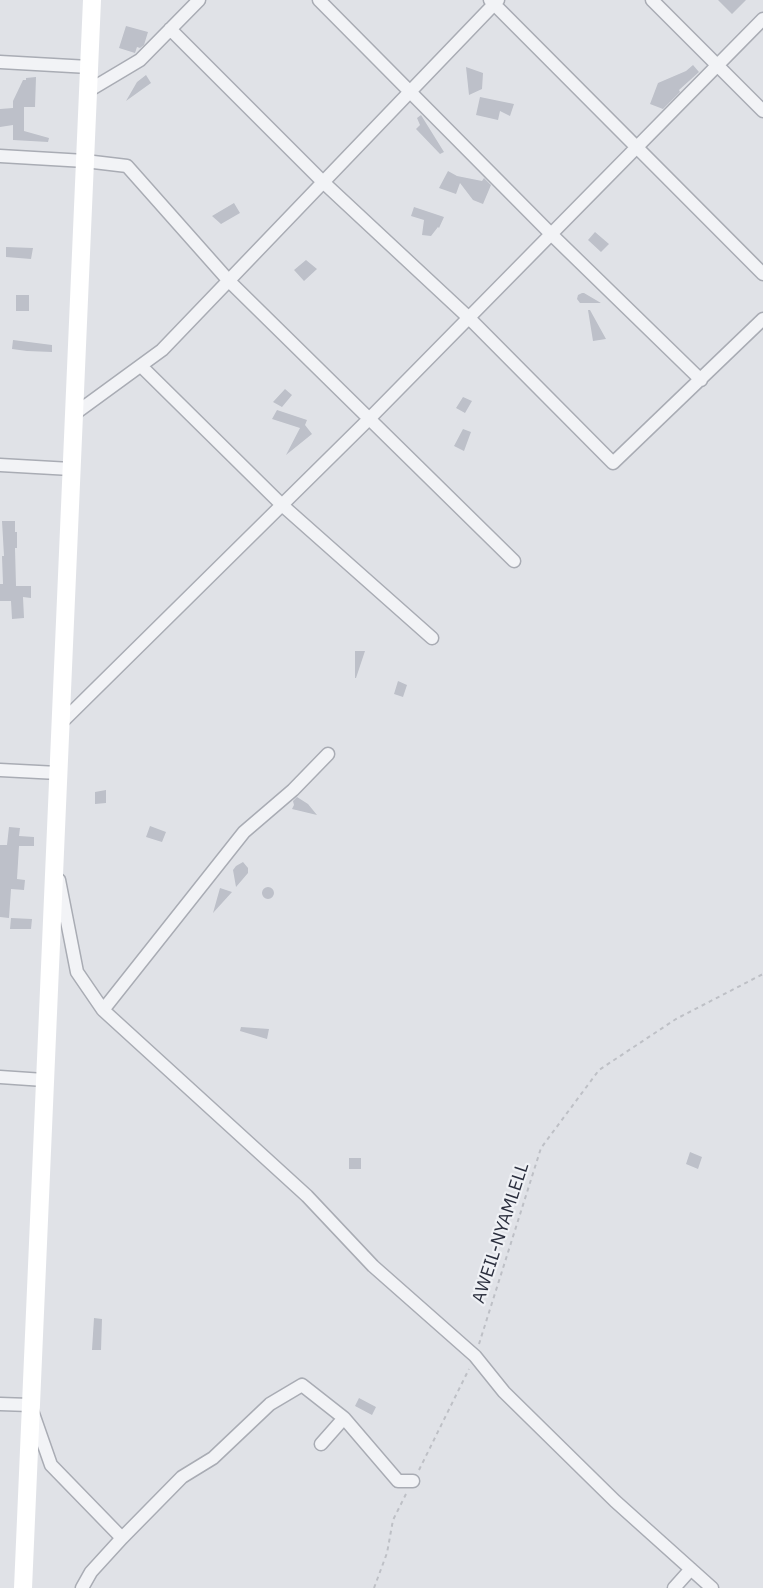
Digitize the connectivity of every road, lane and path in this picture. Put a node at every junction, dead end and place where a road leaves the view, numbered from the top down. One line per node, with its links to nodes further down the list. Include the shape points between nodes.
1 (92, 0): 10 (street)
2 (199, 0): 7 (street)
3 (319, 0): 12 (street)
4 (652, 0): 9 (street)
5 (494, 1): 12 (street); 14 (street)
6 (763, 19): 9 (street)
7 (170, 30): 11 (street, via 140,60); 17 (street)
8 (0, 62): 10 (street)
9 (717, 65): 13 (street); 14 (street)
10 (89, 67): 11 (street)
11 (88, 91): 16 (street)
12 (410, 91): 17 (street); 18 (street)
13 (763, 111)
14 (636, 147): 18 (street); 19 (street)
15 (0, 156): 16 (street)
16 (84, 161): 20 (street, via 127,166); 25 (street)
17 (323, 182): 20 (street); 21 (street)
18 (551, 234): 21 (street); 24 (street)
19 (763, 274)
20 (229, 281): 23 (street, via 162,350); 26 (street)
21 (469, 318): 24 (street, via 613,463); 26 (street)
22 (763, 319): 24 (street)
23 (141, 366): 25 (street); 29 (street)
24 (701, 380)
25 (74, 415): 28 (street)
26 (369, 419): 29 (street); 30 (street)
27 (0, 465): 28 (street)
28 (71, 469): 32 (street)
29 (282, 505): 31 (street); 32 (street)
30 (514, 562)
31 (432, 638)
32 (60, 724): 35 (street)
33 (328, 754): 38 (street, via 293,790 244,832)
34 (0, 770): 35 (street)
35 (58, 774): 36 (street)
36 (54, 854): 38 (street, via 76,972); 40 (street)
37 (763, 974): 41 (path, AWEIL-NYAMLELL, via 676,1019 599,1070 541,1148)
38 (103, 1010): 41 (street, via 307,1196 373,1266)
39 (0, 1077): 40 (street)
40 (44, 1080): 43 (street)
41 (475, 1356): 46 (path, AWEIL-NYAMLELL); 48 (street, via 504,1392 615,1502)
42 (0, 1404): 43 (street)
43 (30, 1405): 47 (street, via 51,1466); 49 (street)
44 (344, 1418): 45 (street); 46 (street, via 398,1481); 47 (street, via 302,1385 270,1404 214,1458 182,1478)
45 (321, 1444)
46 (413, 1481): 51 (path, AWEIL-NYAMLELL, via 393,1520 387,1553)
47 (122, 1538): 50 (street, via 91,1572)
48 (691, 1569): 52 (street); 53 (street)
49 (23, 1588)
50 (82, 1588)
51 (374, 1588)
52 (674, 1588)
53 (712, 1588)

